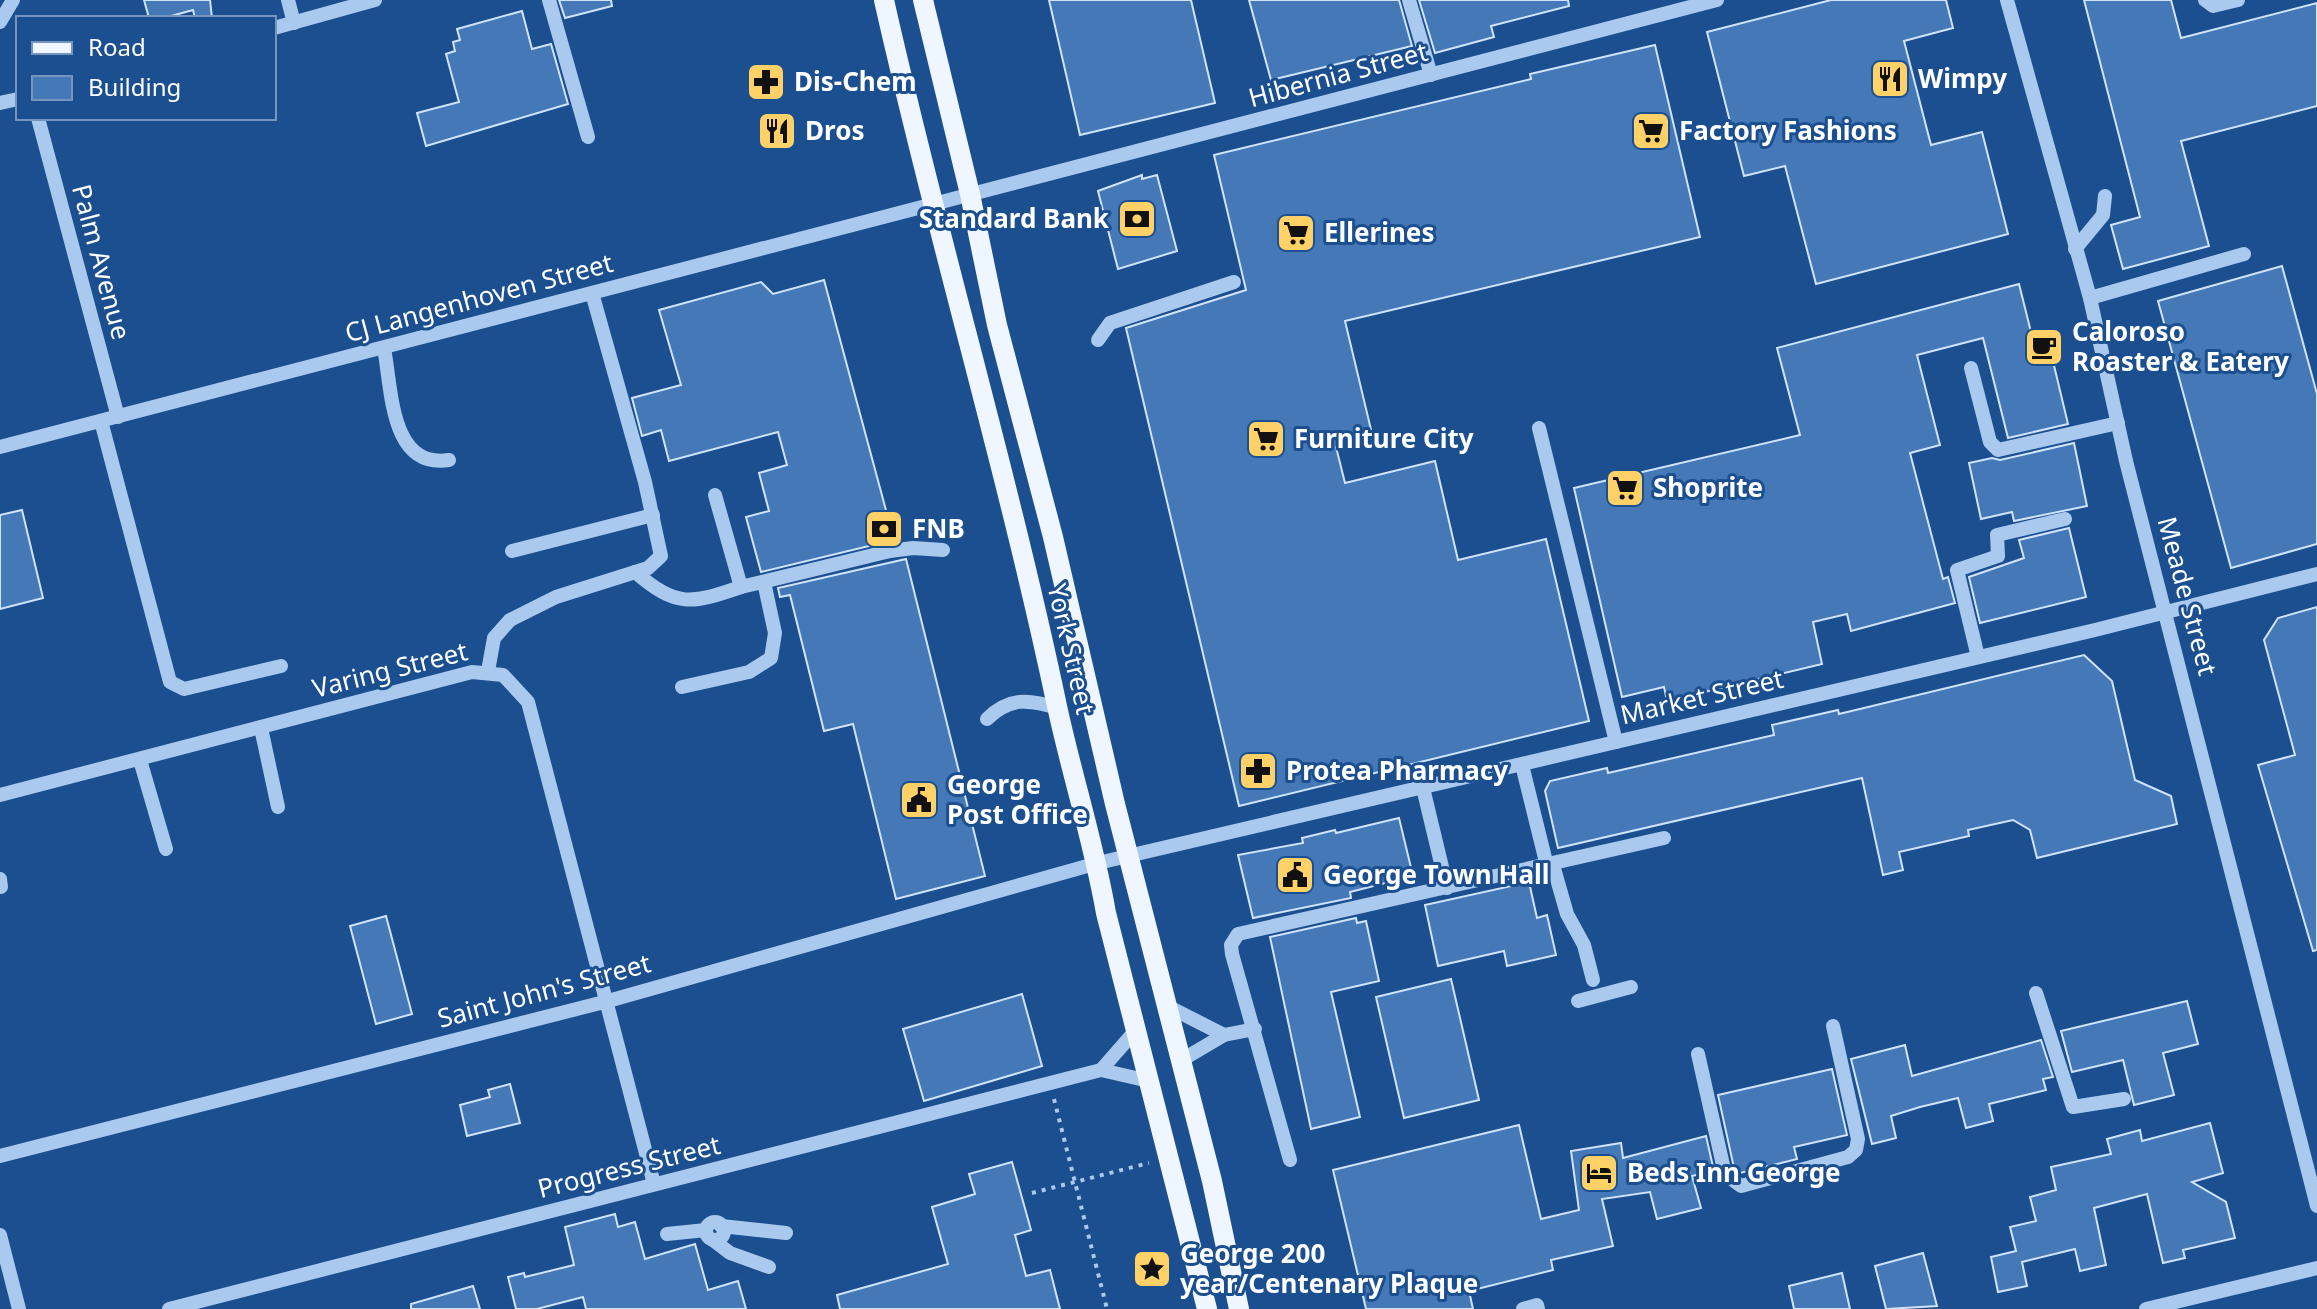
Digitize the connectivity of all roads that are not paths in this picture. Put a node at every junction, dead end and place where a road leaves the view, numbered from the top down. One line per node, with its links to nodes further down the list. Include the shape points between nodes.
1 (13, 0): 12 (street)
2 (288, 0): 13 (street)
3 (375, 0): 13 (street)
4 (549, 0): 19 (street)
5 (884, 0): 22 (main road, York Street)
6 (923, 0): 20 (main road, York Street)
7 (1409, 0): 15 (street)
8 (1717, 0): 15 (street, Hibernia Street)
9 (2007, 0): 23 (street, Meade Street)
10 (2205, 0): 11 (street, via 2213,6)
11 (2238, 0)
12 (0, 22)
13 (294, 23): 14 (street)
14 (276, 28)
15 (1431, 75): 20 (street, Hibernia Street)
16 (0, 91): 17 (street)
17 (10, 101)
18 (39, 120): 31 (street, Palm Avenue)
19 (588, 137)
20 (970, 194): 22 (street, CJ Langenhoven Street); 62 (main road, York Street, via 997,325)
21 (2105, 196): 23 (street, via 2103,215)
22 (931, 205): 26 (street, CJ Langenhoven Street); 51 (main road, York Street)
23 (2075, 249): 27 (street, Meade Street)
24 (2244, 254): 27 (street)
25 (1234, 282): 28 (street, via 1110,323)
26 (592, 293): 29 (street, CJ Langenhoven Street); 38 (street)
27 (2090, 298): 33 (street, Meade Street)
28 (1098, 340)
29 (384, 348): 31 (street, CJ Langenhoven Street); 36 (street, via 401,437 421,458)
30 (1971, 368): 33 (street, via 1990,442 1998,450)
31 (118, 417): 32 (street, CJ Langenhoven Street)
32 (101, 421): 35 (street, CJ Langenhoven Street); 48 (street, via 170,682 184,689)
33 (2118, 423): 46 (street, Meade Street)
34 (1539, 428): 54 (street)
35 (0, 447)
36 (449, 460)
37 (715, 495): 45 (street)
38 (653, 515): 41 (street); 42 (street, via 661,556)
39 (2065, 519): 47 (street, via 1997,535 1998,556 1957,570)
40 (943, 550): 44 (street, via 890,551)
41 (512, 551)
42 (635, 572): 45 (street, via 677,601 693,602); 49 (street, via 556,597 510,620 494,638)
43 (2317, 574): 46 (street, Market Street)
44 (764, 582): 45 (street); 50 (street, via 775,633 771,658 749,672)
45 (741, 587)
46 (2166, 611): 47 (street, Market Street); 84 (street, Meade Street)
47 (1978, 657): 54 (street, Market Street)
48 (281, 666)
49 (488, 671): 53 (street, Varing Street); 69 (street, Varing Street, via 503,675 528,702)
50 (682, 687)
51 (1058, 708): 52 (street, via 1019,700 1000,706); 63 (main road, York Street)
52 (987, 719)
53 (261, 728): 55 (street, Varing Street); 59 (street)
54 (1616, 742): 56 (street, Market Street)
55 (140, 760): 58 (street, Varing Street); 61 (street)
56 (1522, 765): 57 (street, Market Street); 64 (street)
57 (1423, 788): 62 (street, Market Street); 65 (street)
58 (0, 795)
59 (278, 807)
60 (1664, 838): 64 (street)
61 (166, 849)
62 (1129, 857): 63 (street, Market Street); 71 (main road, York Street)
63 (1098, 863): 69 (street, Saint John's Street); 74 (main road, York Street)
64 (1550, 866): 65 (street); 66 (street)
65 (1447, 888): 73 (street, via 1238,934 1232,954)
66 (1593, 980)
67 (1631, 987): 70 (street)
68 (2036, 993): 80 (street, via 2068,1102 2078,1109)
69 (608, 1001): 81 (street, Saint John's Street); 83 (street, Varing Street)
70 (1578, 1001)
71 (1167, 1006): 75 (street); 77 (main road, York Street)
72 (1833, 1026): 76 (street, via 1856,1150 1848,1157 1741,1186 1725,1174)
73 (1255, 1029): 75 (street); 82 (street)
74 (1136, 1030): 78 (street); 79 (main road, York Street)
75 (1224, 1035): 77 (street)
76 (1698, 1054)
77 (1180, 1061): 94 (main road, York Street)
78 (1101, 1070): 79 (street, Progress Street); 83 (street, Progress Street)
79 (1149, 1081): 93 (main road, York Street)
80 (2124, 1099)
81 (0, 1156)
82 (1290, 1160)
83 (654, 1184): 92 (street, Progress Street)
84 (2317, 1206)
85 (786, 1233): 88 (street, via 721,1226 722,1236)
86 (667, 1234): 88 (street)
87 (0, 1235): 91 (street)
88 (710, 1235): 89 (street, via 730,1253)
89 (769, 1267)
90 (2317, 1268): 97 (street)
91 (19, 1309)
92 (169, 1309)
93 (1207, 1309)
94 (1239, 1309)
95 (1523, 1309): 96 (street)
96 (1538, 1309)
97 (2146, 1309)

